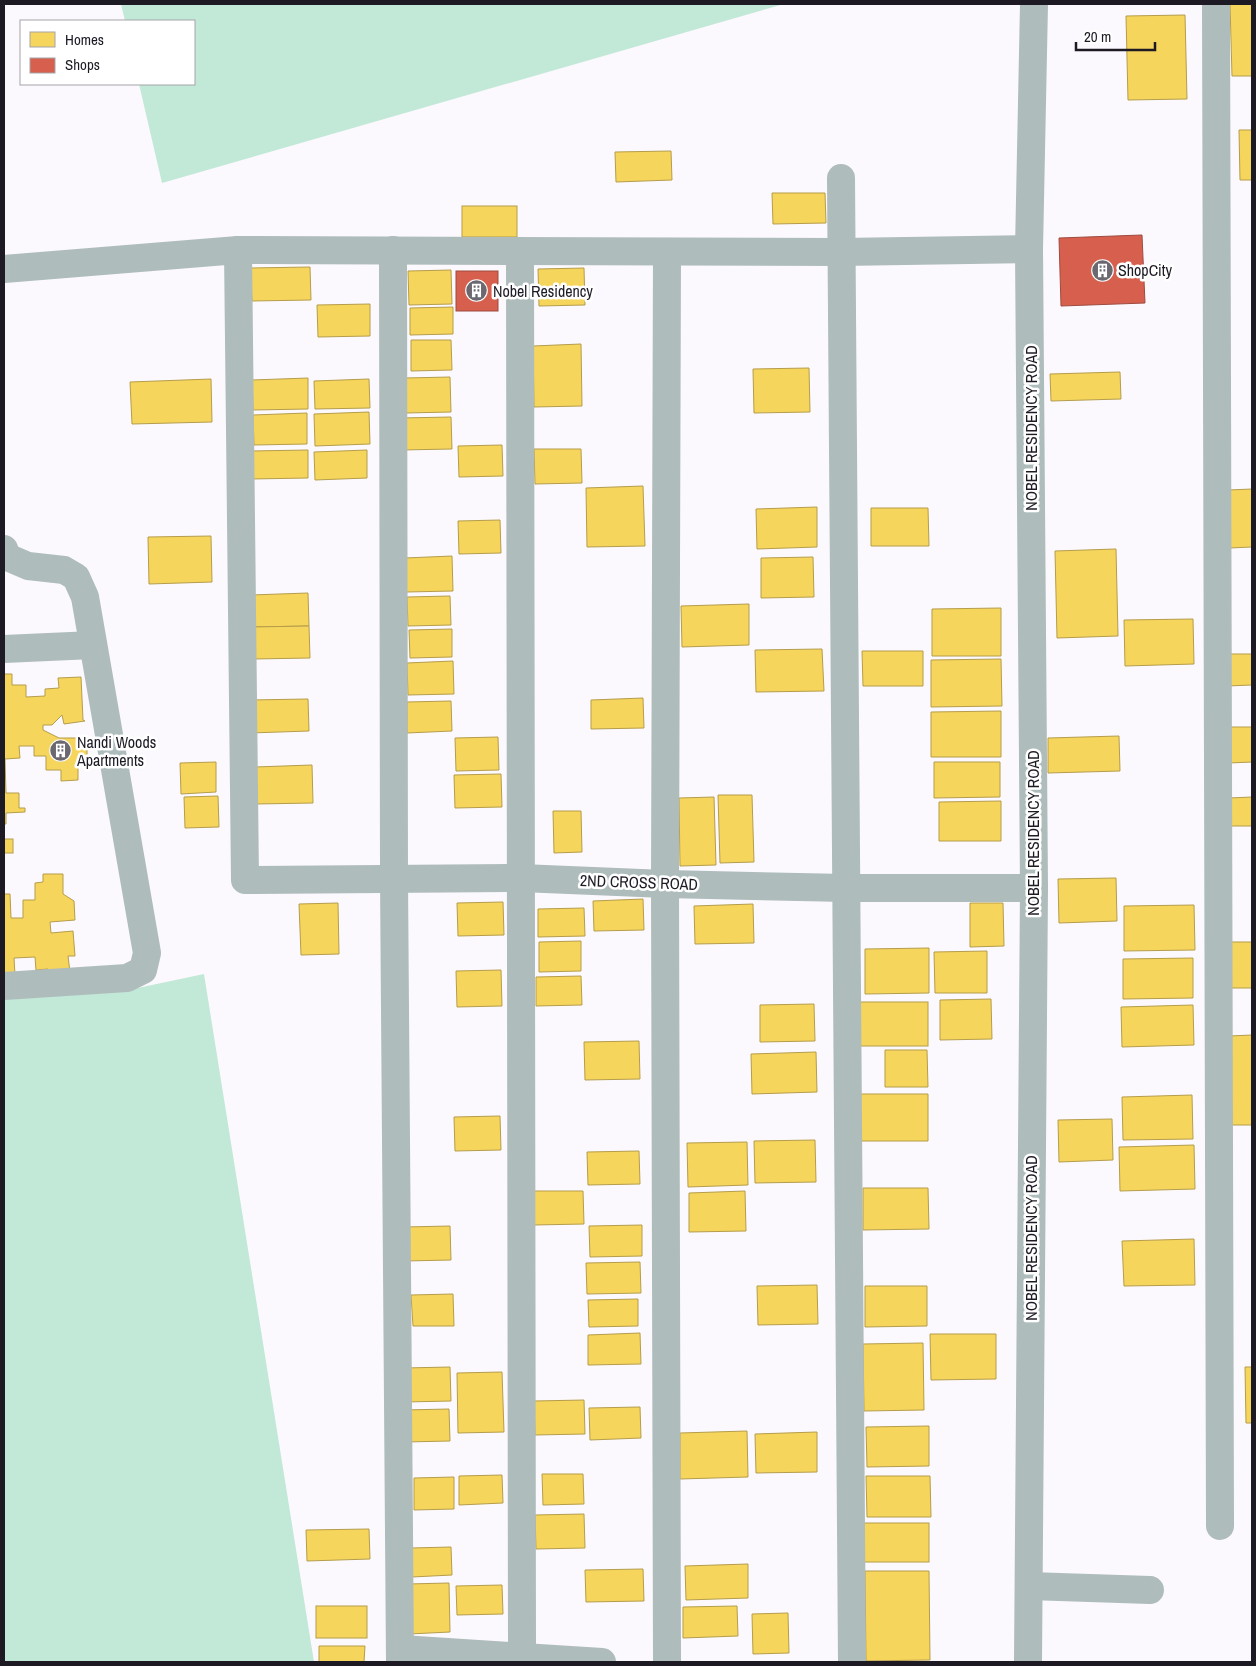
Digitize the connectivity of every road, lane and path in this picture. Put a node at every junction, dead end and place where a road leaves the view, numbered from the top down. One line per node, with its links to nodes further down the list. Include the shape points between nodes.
1 (1034, 4): 4 (street, NOBEL RESIDENCY ROAD)
2 (1216, 4): 20 (street)
3 (841, 178): 9 (street)
4 (1029, 248): 9 (street); 18 (street, NOBEL RESIDENCY ROAD)
5 (238, 250): 6 (street); 10 (street); 15 (street, 2ND CROSS ROAD, via 245,880)
6 (393, 250): 7 (street); 15 (street)
7 (520, 251): 8 (street); 14 (street)
8 (667, 252): 9 (street); 16 (street)
9 (841, 252): 17 (street)
10 (4, 269)
11 (4, 549): 12 (street, via 7,557 28,566 64,570 76,577 85,597)
12 (93, 644): 13 (street); 19 (street, via 148,953 143,970 128,978)
13 (4, 649)
14 (521, 878): 15 (street, 2ND CROSS ROAD); 16 (street, 2ND CROSS ROAD); 24 (street)
15 (394, 879): 23 (street)
16 (664, 884): 17 (street, 2ND CROSS ROAD); 26 (street)
17 (846, 888): 18 (street, 2ND CROSS ROAD); 27 (street)
18 (1034, 888): 21 (street, NOBEL RESIDENCY ROAD)
19 (4, 986)
20 (1220, 1526)
21 (1029, 1586): 22 (street); 28 (street, NOBEL RESIDENCY ROAD)
22 (1150, 1590)
23 (401, 1656): 24 (street)
24 (522, 1657): 25 (street)
25 (602, 1662)
26 (667, 1662)
27 (852, 1662)
28 (1028, 1662)

